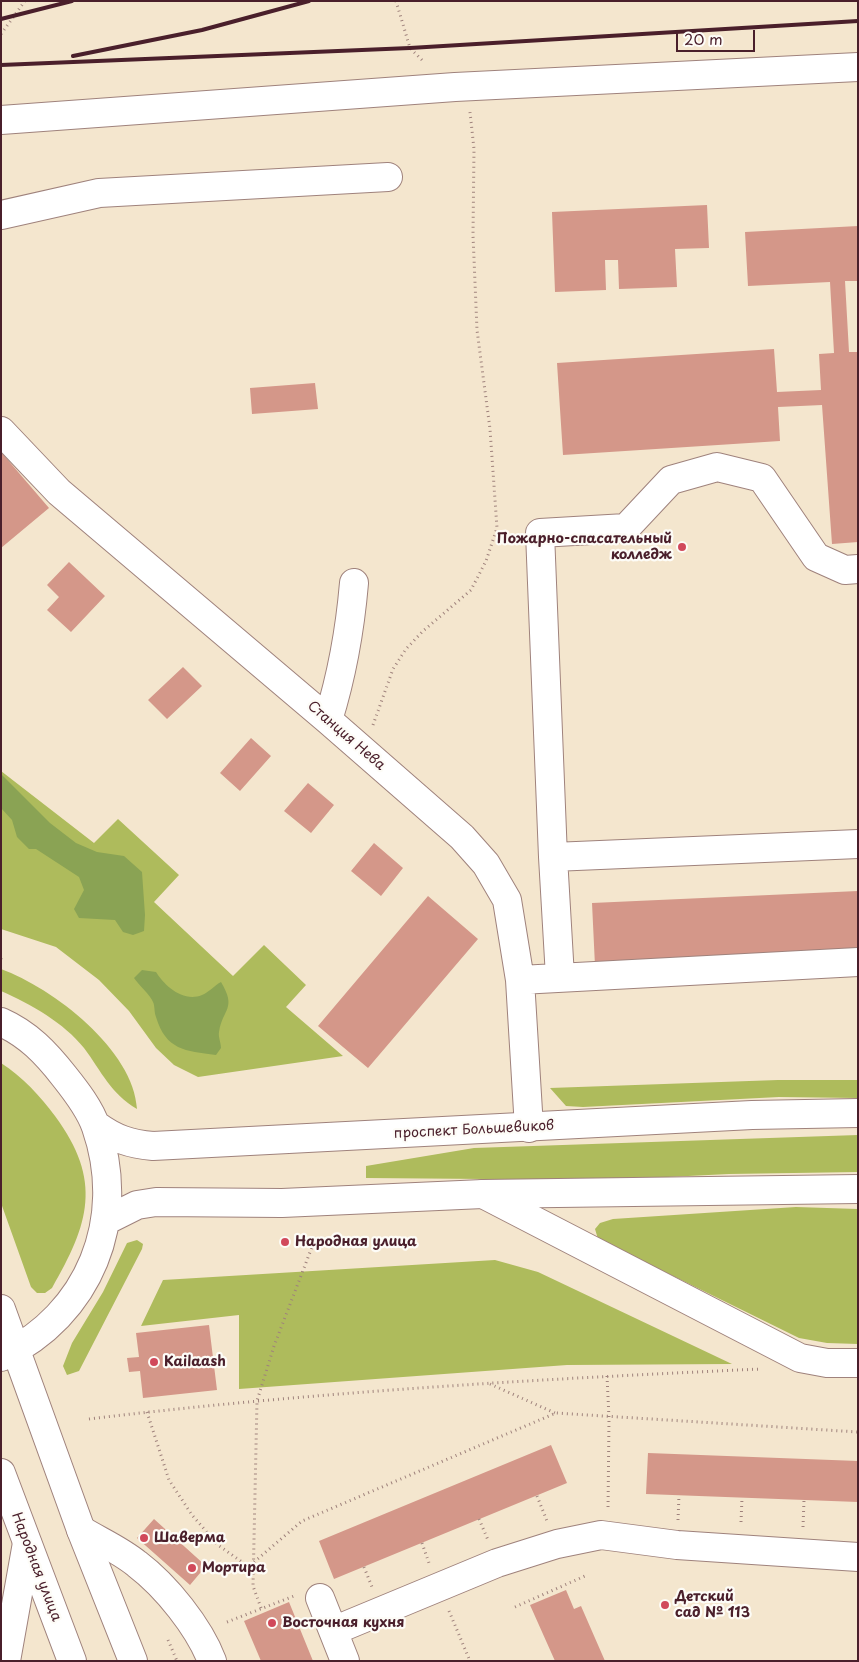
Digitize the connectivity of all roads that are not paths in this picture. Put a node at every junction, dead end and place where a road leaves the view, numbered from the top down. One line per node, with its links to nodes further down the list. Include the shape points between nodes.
1 (858, 67): 2 (main road, via 455,87)
2 (1, 120)
3 (388, 177): 4 (main road, via 99,193)
4 (1, 215)
5 (1, 432): 8 (main road, Станция Нева, via 59,492)
6 (858, 569): 10 (main road, via 845,570 816,557 762,478 717,468 671,480 626,528 540,533)
7 (354, 583): 8 (main road, via 349,638)
8 (328, 720): 13 (main road, Станция Нева, via 462,837 486,864 507,900)
9 (858, 844): 10 (main road)
10 (553, 857): 12 (main road)
11 (858, 962): 12 (main road)
12 (560, 977): 13 (main road)
13 (520, 980): 17 (main road, Станция Нева)
14 (1, 1022): 16 (main road, проспект Большевиков, via 18,1029 46,1054 77,1092)
15 (858, 1113): 17 (main road, проспект Большевиков, via 752,1114)
16 (96, 1125): 17 (main road, проспект Большевиков, via 113,1138 153,1146); 20 (main road, проспект Большевиков, via 105,1159)
17 (529, 1128)
18 (858, 1189): 19 (main road)
19 (483, 1194): 20 (main road, via 282,1203 156,1202 137,1205); 23 (main road, via 800,1358 827,1363)
20 (107, 1220): 22 (main road, проспект Большевиков, via 95,1261 78,1291 57,1318)
21 (1, 1309): 22 (main road)
22 (9, 1353): 25 (main road)
23 (858, 1363)
24 (1, 1473): 26 (main road, Народная улица)
25 (81, 1530): 32 (main road); 33 (main road, via 144,1570 181,1608 204,1640)
26 (27, 1543): 30 (main road); 31 (main road, Народная улица)
27 (858, 1557): 29 (main road, via 677,1545 601,1535 557,1544 498,1563)
28 (320, 1598): 29 (main road)
29 (333, 1631): 34 (main road)
30 (6, 1661)
31 (72, 1661)
32 (133, 1661)
33 (212, 1661)
34 (345, 1661)

